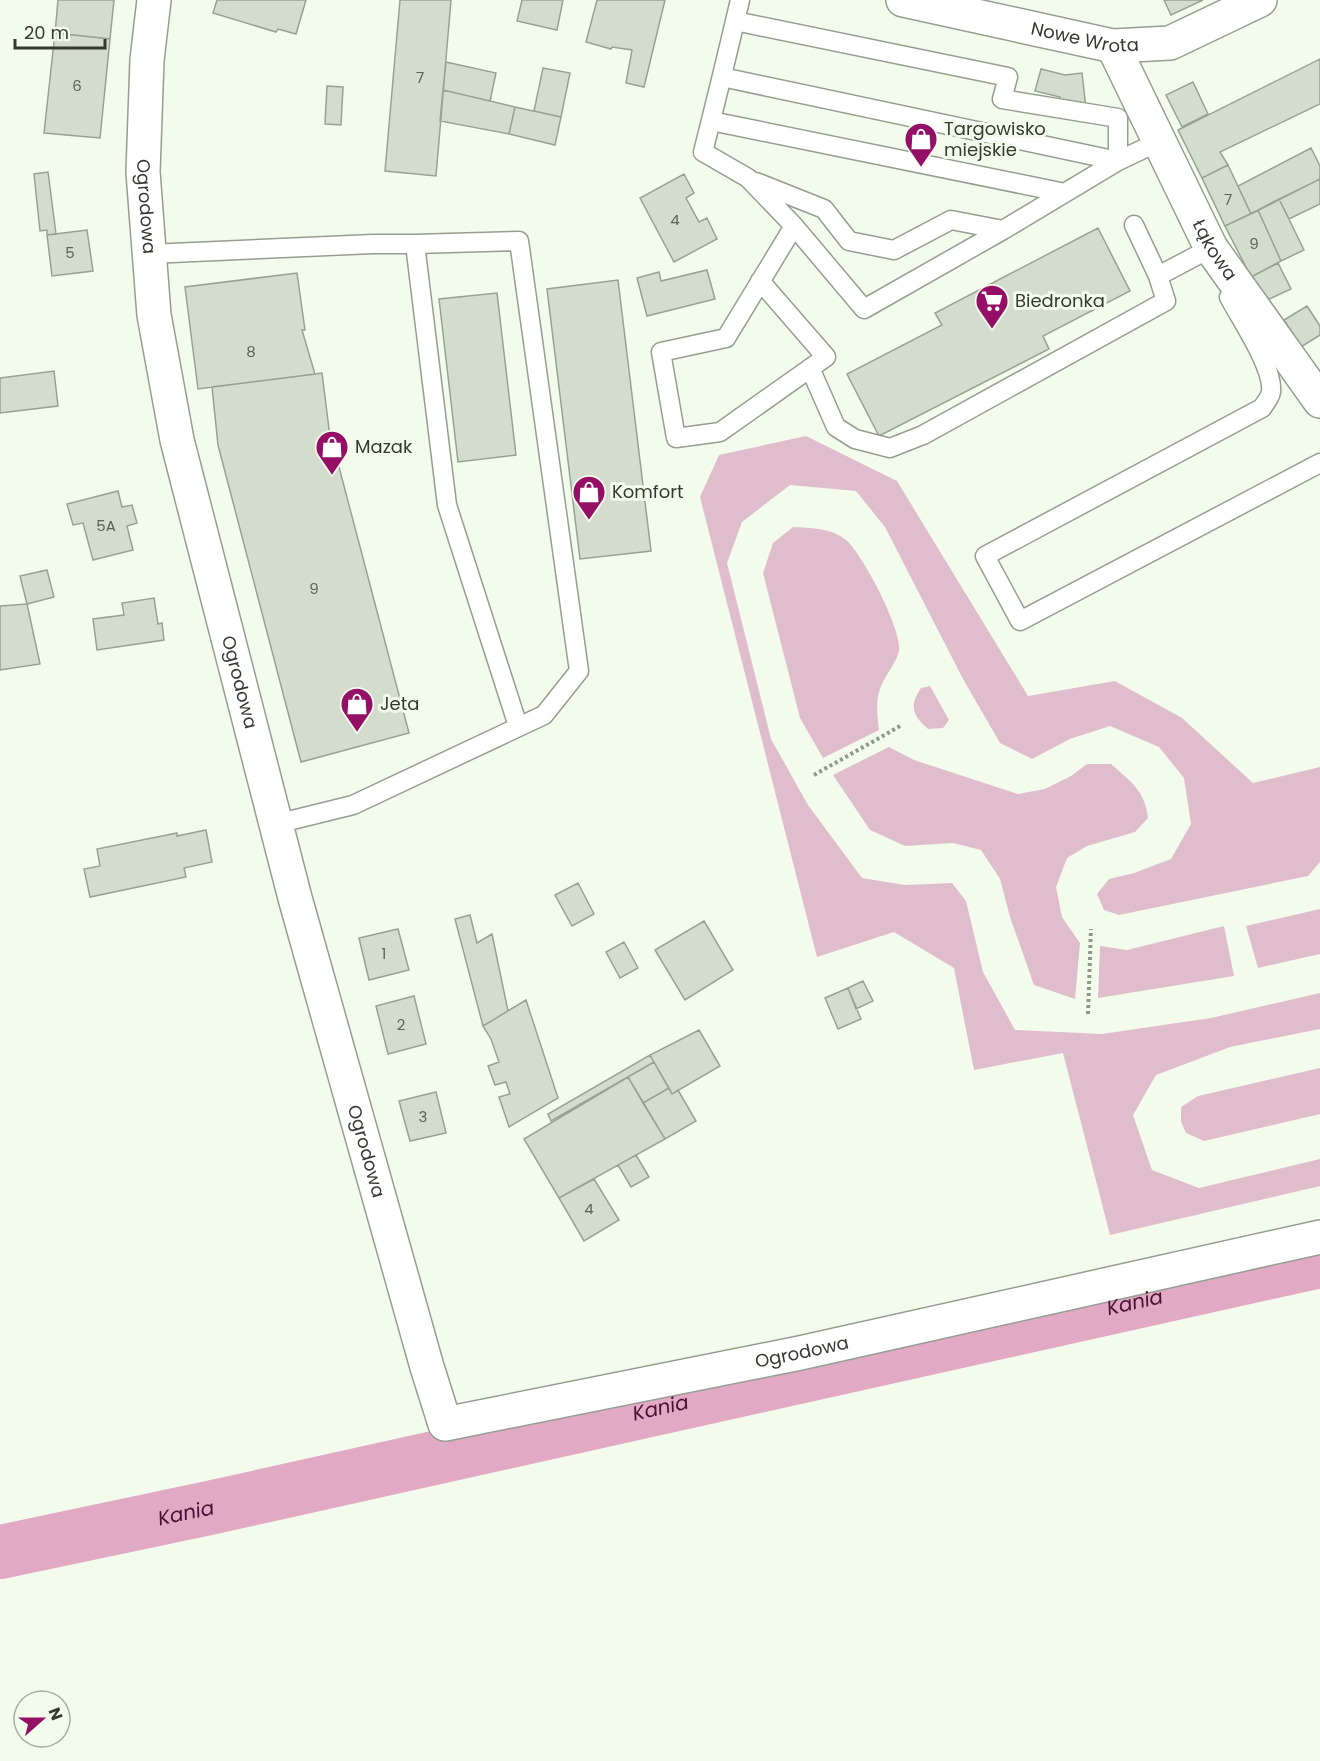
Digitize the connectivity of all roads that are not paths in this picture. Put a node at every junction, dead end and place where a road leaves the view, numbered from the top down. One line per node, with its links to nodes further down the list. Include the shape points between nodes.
1 (154, 0): 21 (street, Ogrodowa, via 147,60 143,172)
2 (740, 0): 6 (lane)
3 (903, 0): 5 (street, Nowe Wrota)
4 (1260, 0): 7 (street, Nowe Wrota)
5 (981, 8): 8 (street, Nowe Wrota)
6 (735, 21): 9 (lane); 13 (lane, via 1008,77 1002,99 1118,118)
7 (1170, 43): 8 (street, Nowe Wrota); 10 (street)
8 (1113, 46): 10 (street, Łąkowa)
9 (722, 77): 11 (lane); 13 (lane)
10 (1133, 86): 12 (street, Łąkowa)
11 (711, 121): 14 (lane, via 703,152); 15 (lane)
12 (1160, 141): 13 (lane); 20 (street, Łąkowa)
13 (1118, 161): 15 (lane)
14 (748, 178): 17 (lane); 18 (lane, via 824,209 849,241 894,250 951,220)
15 (1065, 193): 18 (lane)
16 (1134, 225): 22 (lane)
17 (794, 226): 18 (lane, via 864,309); 23 (lane)
18 (1003, 230)
19 (415, 244): 21 (lane); 27 (lane, via 447,505); 27 (lane, via 519,241 579,671 544,715)
20 (1211, 248): 22 (lane); 25 (street, Łąkowa); 26 (lane, via 1229,296 1270,377 1271,394 1262,408 985,556 1020,621)
21 (149, 254): 28 (street, Ogrodowa, via 154,315 177,440)
22 (1158, 276): 24 (lane, via 1166,301 923,435 890,448 855,439 836,427)
23 (760, 281): 24 (lane, via 826,357); 24 (lane, via 726,338 661,352 676,438 720,432)
24 (810, 368)
25 (1320, 401)
26 (1320, 463)
27 (518, 726): 28 (lane, via 353,805)
28 (276, 824): 29 (street, Ogrodowa, via 390,1239 446,1424 800,1353)
29 (1320, 1237)

